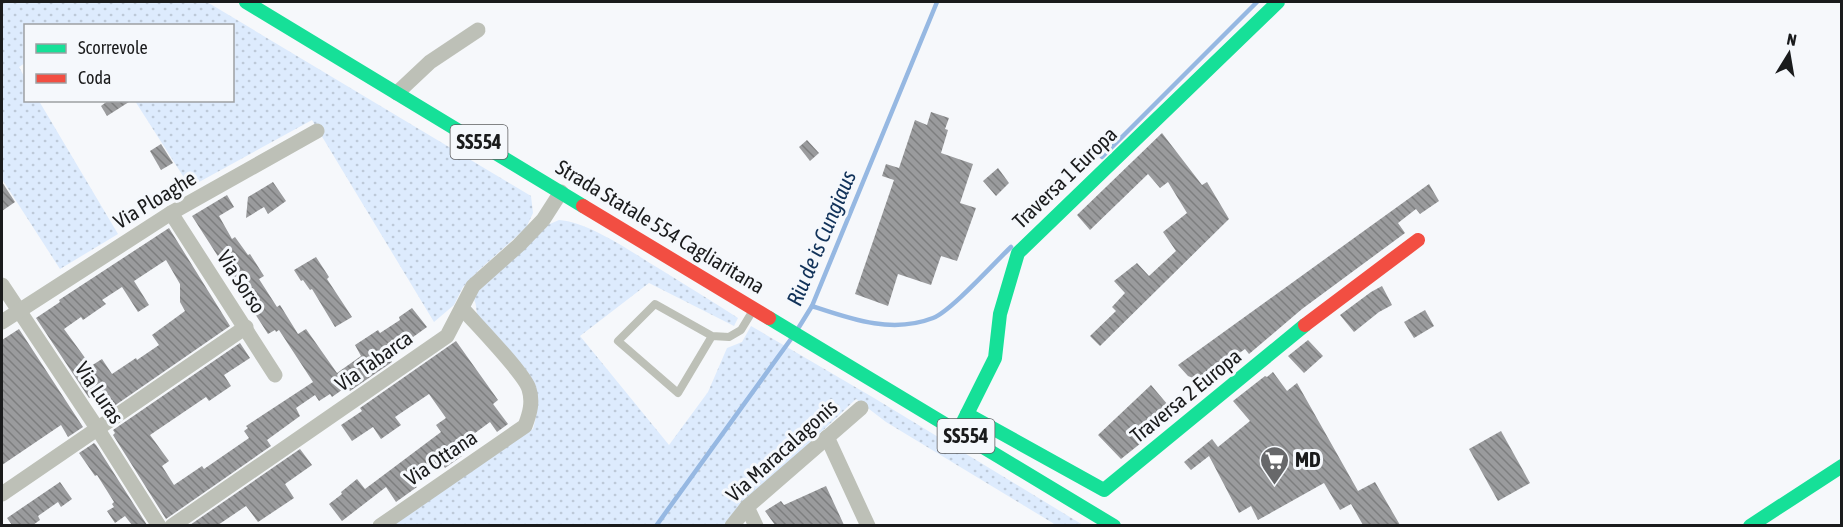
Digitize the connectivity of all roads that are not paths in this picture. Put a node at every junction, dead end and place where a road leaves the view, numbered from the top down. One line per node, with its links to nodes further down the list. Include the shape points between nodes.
1 (246, 2): 4 (street, Strada Statale 554 Cagliaritana / SS554)
2 (1278, 2): 18 (street, Traversa 1 Europa, via 1018,253 1000,314 995,358)
3 (478, 30): 4 (street, via 430,62)
4 (397, 93): 6 (street, Strada Statale 554 Cagliaritana / SS554)
5 (317, 131): 7 (street, Via Ploaghe)
6 (561, 192): 10 (street, Via Tabarca, via 535,229 473,286); 12 (street, Strada Statale 554 Cagliaritana / SS554)
7 (171, 213): 11 (street, Via Ploaghe); 14 (street, Via Sorso)
8 (1418, 240): 18 (street, Traversa 2 Europa, via 1326,308 1104,490)
9 (2, 285): 11 (street, Via Luras)
10 (462, 309): 26 (street, Via Tabarca, via 447,336); 27 (street, Via Ottana, via 529,387 532,409 525,426)
11 (19, 311): 13 (street, Via Ploaghe); 19 (street, Via Luras)
12 (760, 311): 15 (lane, via 729,337); 20 (street, Strada Statale 554 Cagliaritana / SS554)
13 (2, 322)
14 (246, 327): 16 (street, Via Sorso); 19 (street)
15 (712, 336): 15 (lane, via 655,304 618,341 678,393)
16 (275, 375)
17 (861, 408): 21 (street, Via Maracalagonis)
18 (968, 414): 20 (street, Traversa 1 Europa)
19 (97, 428): 23 (street); 25 (street, Via Luras)
20 (958, 432): 31 (street, Strada Statale 554 Cagliaritana / SS554)
21 (826, 437): 24 (street, Via Maracalagonis); 30 (street)
22 (1842, 466): 32 (street)
23 (2, 494)
24 (747, 507): 28 (street, Via Maracalagonis); 29 (street)
25 (159, 525)
26 (171, 525)
27 (380, 525)
28 (732, 525)
29 (756, 525)
30 (868, 525)
31 (1114, 525)
32 (1750, 525)

